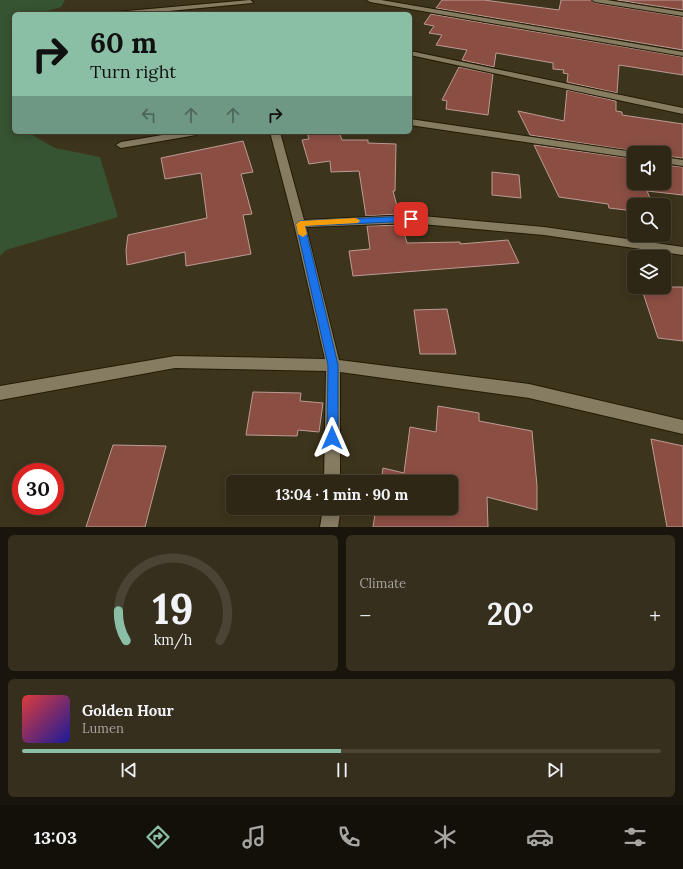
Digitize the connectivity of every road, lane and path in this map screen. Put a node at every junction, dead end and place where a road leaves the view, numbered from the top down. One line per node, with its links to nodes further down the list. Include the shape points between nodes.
1 (370, 0): 7 (street)
2 (595, 0): 5 (street)
3 (251, 3): 4 (street)
4 (141, 12)
5 (683, 14)
6 (412, 53): 8 (street)
7 (683, 54)
8 (683, 111)
9 (412, 122): 13 (street)
10 (184, 134): 12 (street)
11 (276, 134): 16 (street)
12 (121, 145)
13 (627, 154)
14 (671, 161): 15 (street)
15 (683, 163)
16 (300, 224): 17 (street, via 411,219 544,231); 18 (street)
17 (683, 251)
18 (333, 365): 19 (street, via 174,362); 20 (street, via 529,391); 21 (street)
19 (0, 393)
20 (683, 428)
21 (332, 475)
22 (331, 515): 23 (street)
23 (329, 527)

